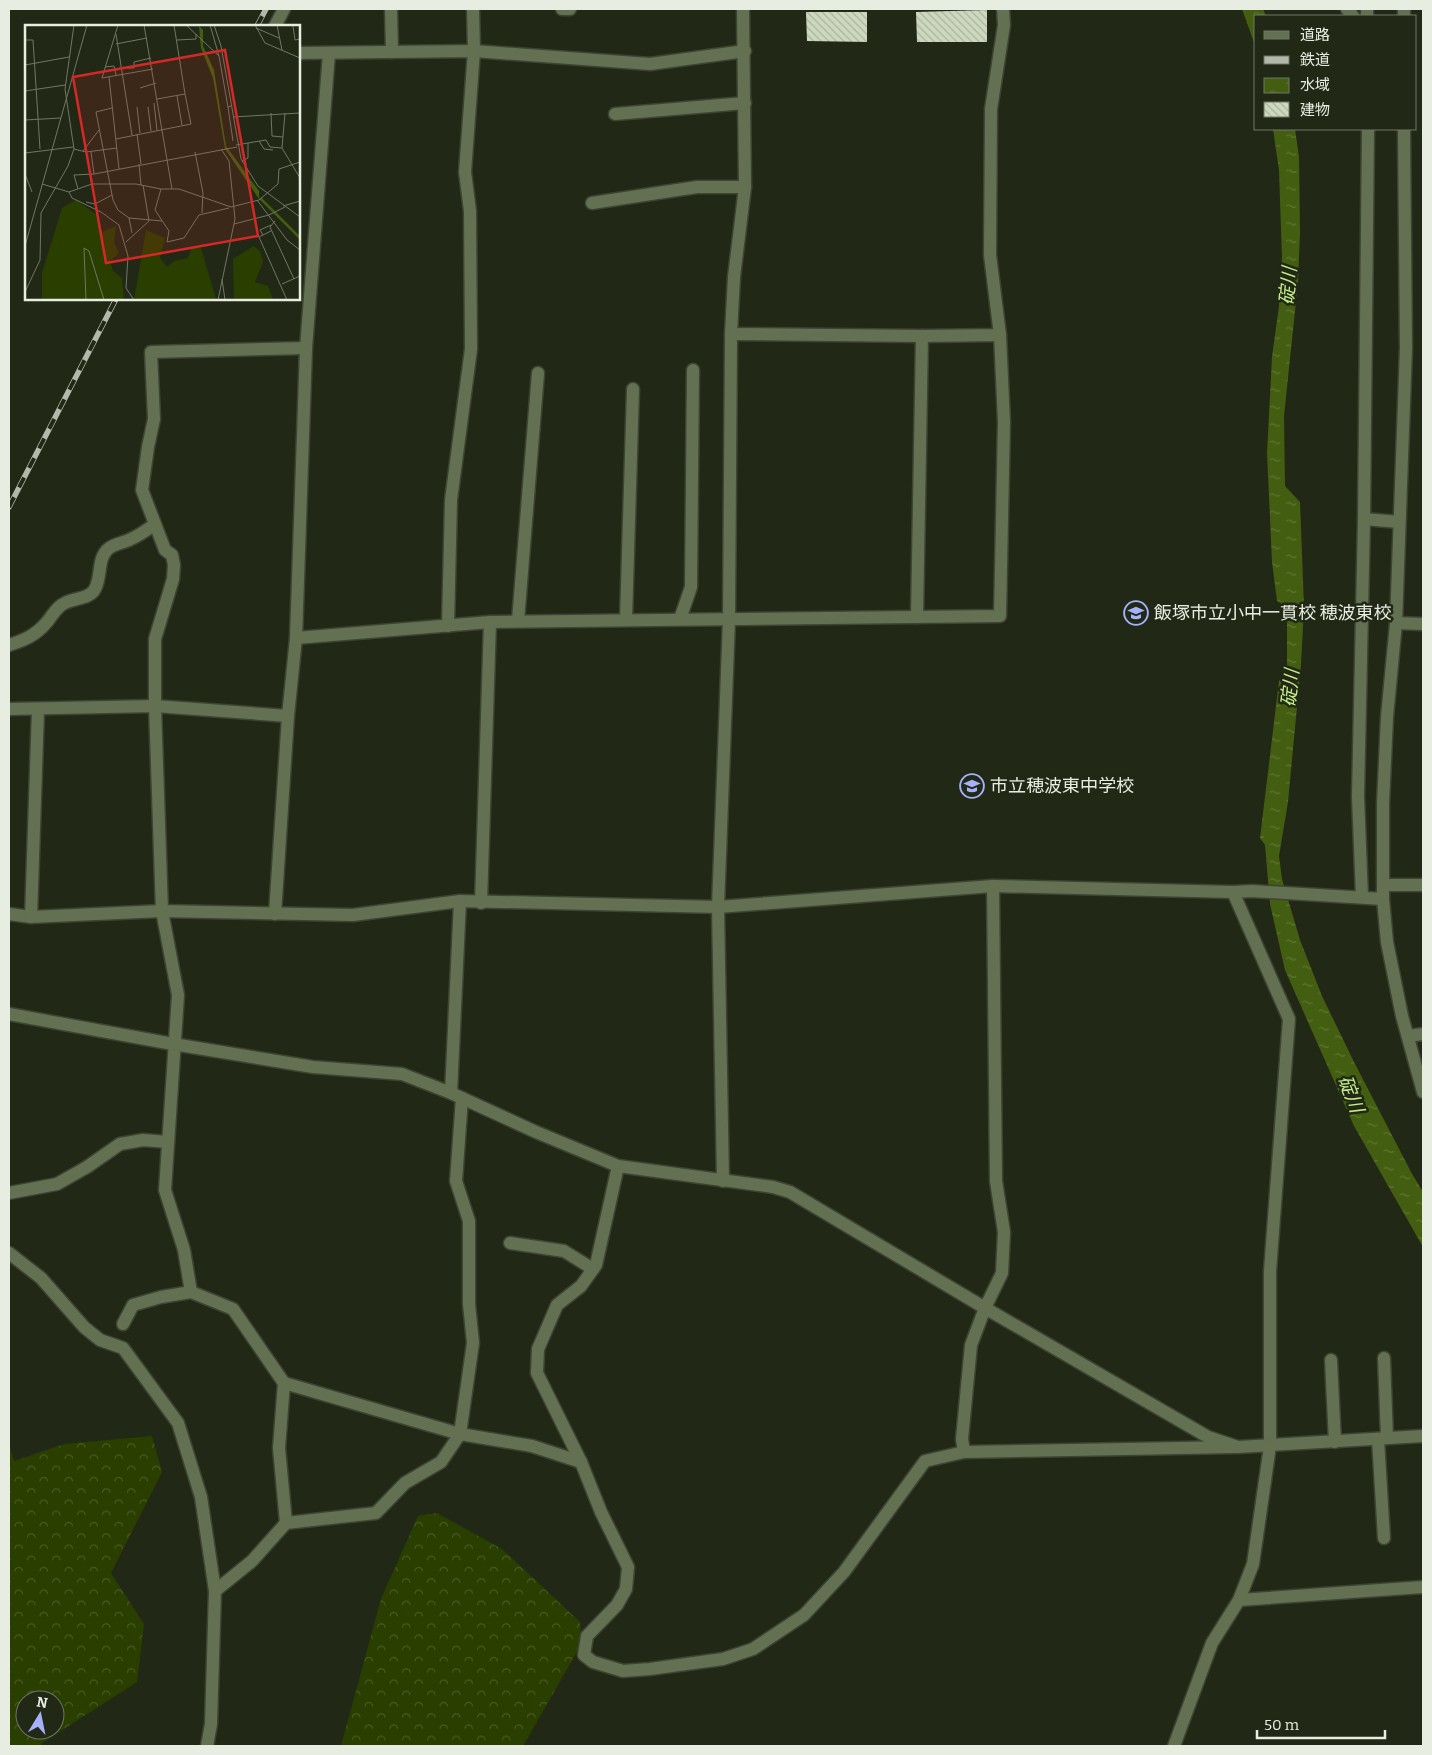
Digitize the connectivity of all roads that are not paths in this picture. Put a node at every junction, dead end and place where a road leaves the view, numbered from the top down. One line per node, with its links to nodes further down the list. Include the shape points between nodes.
1 (284, 9): 8 (street)
2 (391, 9): 11 (street)
3 (473, 9): 9 (street)
4 (562, 9): 5 (street)
5 (570, 9)
6 (743, 9): 10 (street)
7 (1003, 9): 21 (street, via 1004,25 992,109 990,254)
8 (276, 25)
9 (474, 51): 10 (street, via 650,64); 11 (street); 38 (street, via 465,172 470,211 471,350 451,500)
10 (744, 51): 14 (street)
11 (392, 52): 13 (street)
12 (300, 53): 13 (street)
13 (329, 53): 23 (street)
14 (745, 103): 15 (street); 18 (street)
15 (615, 114)
16 (1368, 130): 27 (street)
17 (1404, 130): 28 (street, via 1406,348)
18 (745, 187): 19 (street, via 697,187); 20 (street)
19 (592, 203)
20 (731, 334): 22 (street); 33 (street)
21 (1000, 334): 22 (street); 30 (street, via 1004,422 1000,616)
22 (922, 336): 30 (street)
23 (306, 348): 29 (street, via 151,352 154,419 142,490); 39 (street)
24 (693, 370): 32 (street, via 691,586)
25 (538, 373): 34 (street)
26 (633, 389): 31 (street)
27 (1364, 519): 28 (street); 49 (street, via 1358,797)
28 (1399, 522): 36 (street)
29 (155, 524): 40 (street, via 108,549 93,592 65,602 34,635); 41 (street, via 165,550 172,555 174,566 155,640)
30 (917, 617): 33 (street)
31 (626, 619): 32 (street); 34 (street)
32 (680, 620): 33 (street)
33 (729, 620): 53 (street)
34 (518, 621): 35 (street)
35 (490, 622): 38 (street); 52 (street)
36 (1396, 624): 37 (street); 45 (street, via 1386,727)
37 (1423, 624)
38 (448, 626): 39 (street)
39 (296, 638): 44 (street)
40 (9, 645)
41 (155, 706): 43 (street); 44 (street); 54 (street)
42 (9, 709): 43 (street)
43 (38, 710): 57 (street)
44 (288, 716): 56 (street)
45 (1384, 885): 47 (street); 50 (street)
46 (993, 886): 48 (street); 53 (street); 72 (street, via 996,1181 1004,1232 1002,1273)
47 (1423, 886)
48 (1232, 892): 49 (street); 81 (street, via 1289,1019 1270,1271)
49 (1362, 897): 50 (street)
50 (1383, 899): 60 (street, via 1387,942)
51 (460, 901): 52 (street); 56 (street, via 353,915); 63 (street)
52 (481, 903): 53 (street)
53 (718, 907): 66 (street)
54 (162, 911): 56 (street); 57 (street); 61 (street, via 178,995)
55 (9, 914): 57 (street)
56 (275, 914)
57 (31, 917)
58 (9, 1014): 61 (street)
59 (1423, 1034): 60 (street)
60 (1408, 1036): 62 (street)
61 (173, 1044): 63 (street, via 313,1067 402,1074); 64 (street)
62 (1423, 1092)
63 (456, 1096): 65 (street); 77 (street, via 456,1181 469,1221 469,1304 474,1343)
64 (168, 1142): 67 (street, via 143,1140 120,1144 57,1184); 71 (street, via 165,1190 184,1250)
65 (618, 1166): 66 (street); 70 (street)
66 (723, 1181): 72 (street, via 790,1192)
67 (9, 1193)
68 (510, 1243): 70 (street, via 564,1251)
69 (9, 1254): 88 (street, via 41,1278 84,1328 100,1340 123,1348 178,1423 201,1497)
70 (593, 1269): 84 (street, via 581,1286 557,1305 538,1349 537,1373)
71 (190, 1292): 73 (street, via 133,1304); 76 (street, via 233,1309)
72 (986, 1308): 82 (street, via 1208,1437); 83 (street, via 971,1345 962,1439)
73 (123, 1324)
74 (1384, 1358): 79 (street)
75 (1331, 1360): 80 (street)
76 (284, 1383): 77 (street); 85 (street, via 279,1448)
77 (460, 1434): 84 (street, via 532,1446); 85 (street, via 441,1462 405,1482 376,1513)
78 (1423, 1436): 79 (street)
79 (1382, 1438): 80 (street); 86 (street)
80 (1334, 1442): 81 (street)
81 (1270, 1446): 82 (street); 89 (street, via 1253,1564)
82 (1238, 1447): 83 (street)
83 (964, 1452): 84 (street, via 925,1461 844,1572 804,1615 753,1650 722,1659 623,1671 584,1656 587,1636 617,1605 626,1589 628,1567)
84 (581, 1462)
85 (286, 1523): 88 (street, via 252,1561)
86 (1384, 1538)
87 (1423, 1587): 89 (street)
88 (215, 1591): 90 (street, via 211,1724)
89 (1239, 1600): 91 (street, via 1212,1643)
90 (207, 1746)
91 (1174, 1746)

